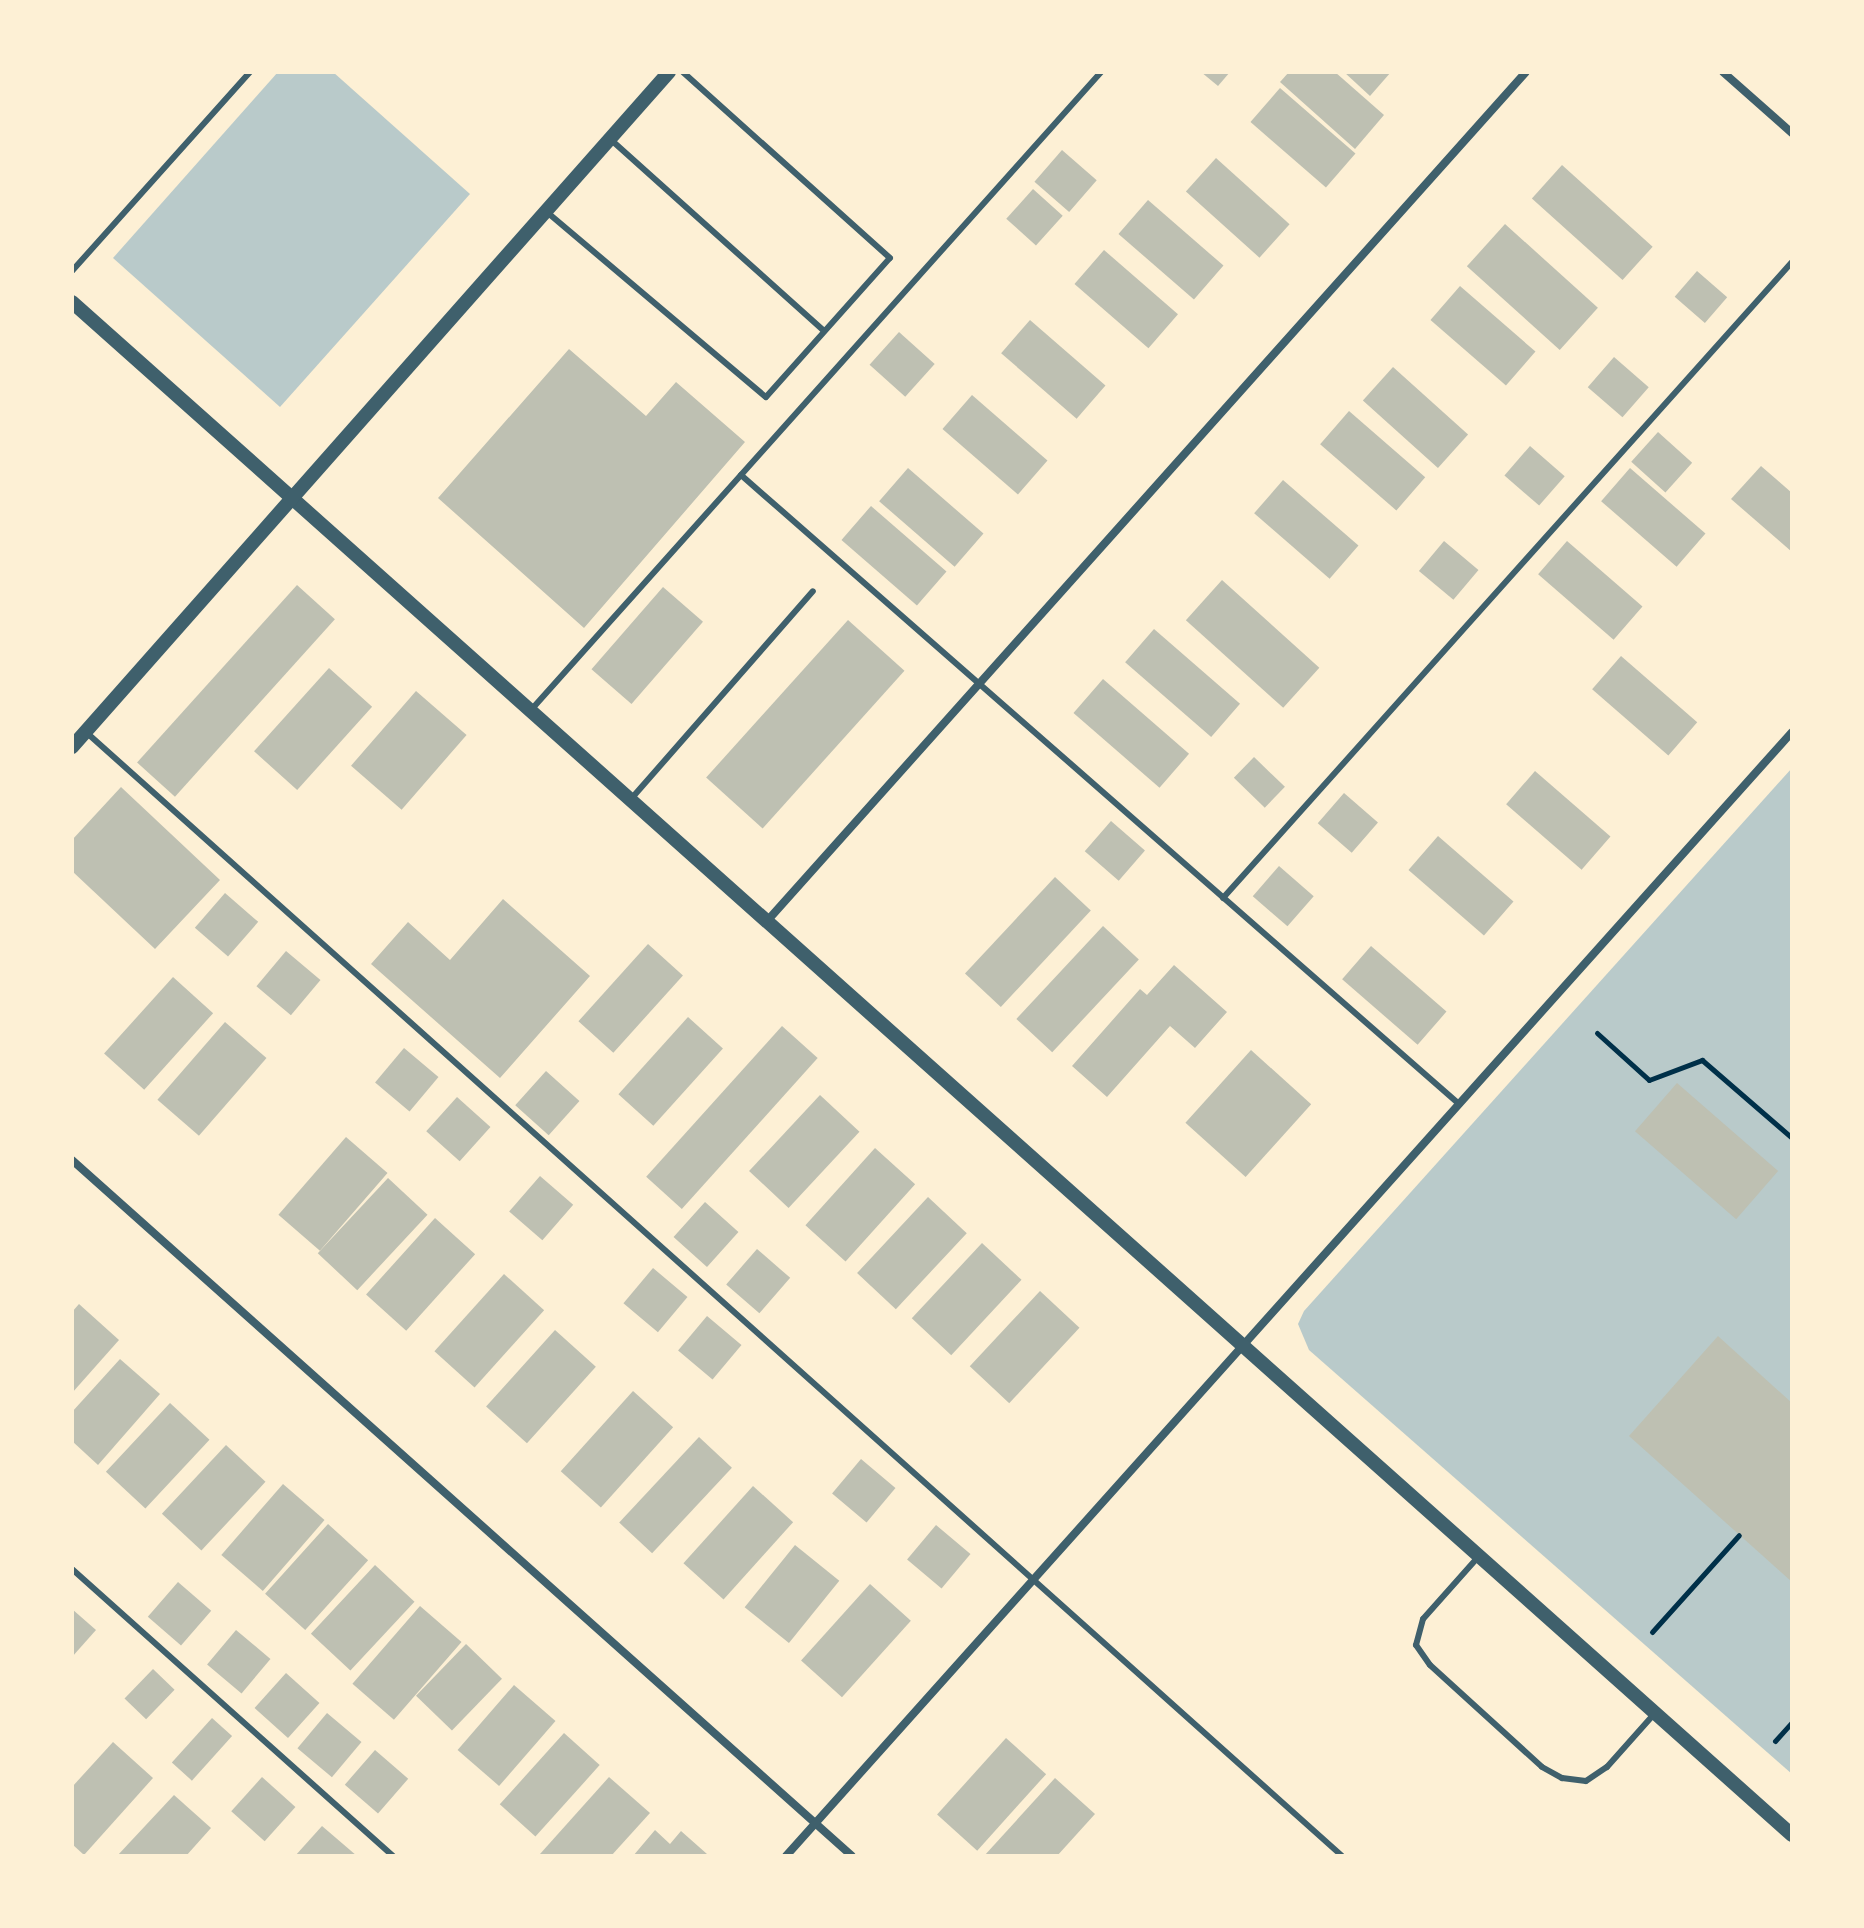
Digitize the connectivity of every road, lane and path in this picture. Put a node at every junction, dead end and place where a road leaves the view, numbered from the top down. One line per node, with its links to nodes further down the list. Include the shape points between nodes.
1 (250, 72): 11 (lane)
2 (669, 72): 8 (street)
3 (683, 72): 13 (lane, via 890,258)
4 (1101, 72): 14 (lane)
5 (1526, 72): 17 (street)
6 (1723, 72): 7 (street)
7 (1792, 133)
8 (609, 138): 9 (street); 13 (lane)
9 (545, 211): 13 (lane, via 766,397); 15 (street)
10 (1792, 262): 23 (lane)
11 (72, 271)
12 (72, 302): 15 (street)
13 (824, 331)
14 (741, 475): 17 (lane); 18 (lane)
15 (291, 496): 18 (street); 19 (street)
16 (813, 591): 22 (lane)
17 (979, 684): 23 (lane); 24 (street)
18 (531, 710): 22 (street)
19 (85, 732): 21 (street); 33 (lane)
20 (1792, 732): 26 (street)
21 (72, 747)
22 (631, 799): 24 (street)
23 (1223, 898): 26 (lane)
24 (768, 920): 29 (street)
25 (1597, 1033): 27 (path, via 1649,1080 1702,1060)
26 (1459, 1104): 29 (street)
27 (1792, 1138)
28 (72, 1160): 38 (street)
29 (1243, 1347): 31 (street); 33 (street)
30 (1739, 1535): 34 (path)
31 (1479, 1556): 35 (street); 35 (lane, via 1423,1619 1416,1645 1430,1665 1542,1767 1562,1778 1586,1781 1607,1767)
32 (72, 1569): 40 (lane)
33 (1033, 1580): 38 (street); 43 (lane)
34 (1652, 1632)
35 (1655, 1713): 39 (street)
36 (1792, 1722): 37 (path)
37 (1775, 1741)
38 (816, 1823): 41 (street); 42 (street)
39 (1792, 1835)
40 (393, 1856)
41 (786, 1856)
42 (852, 1856)
43 (1342, 1856)

